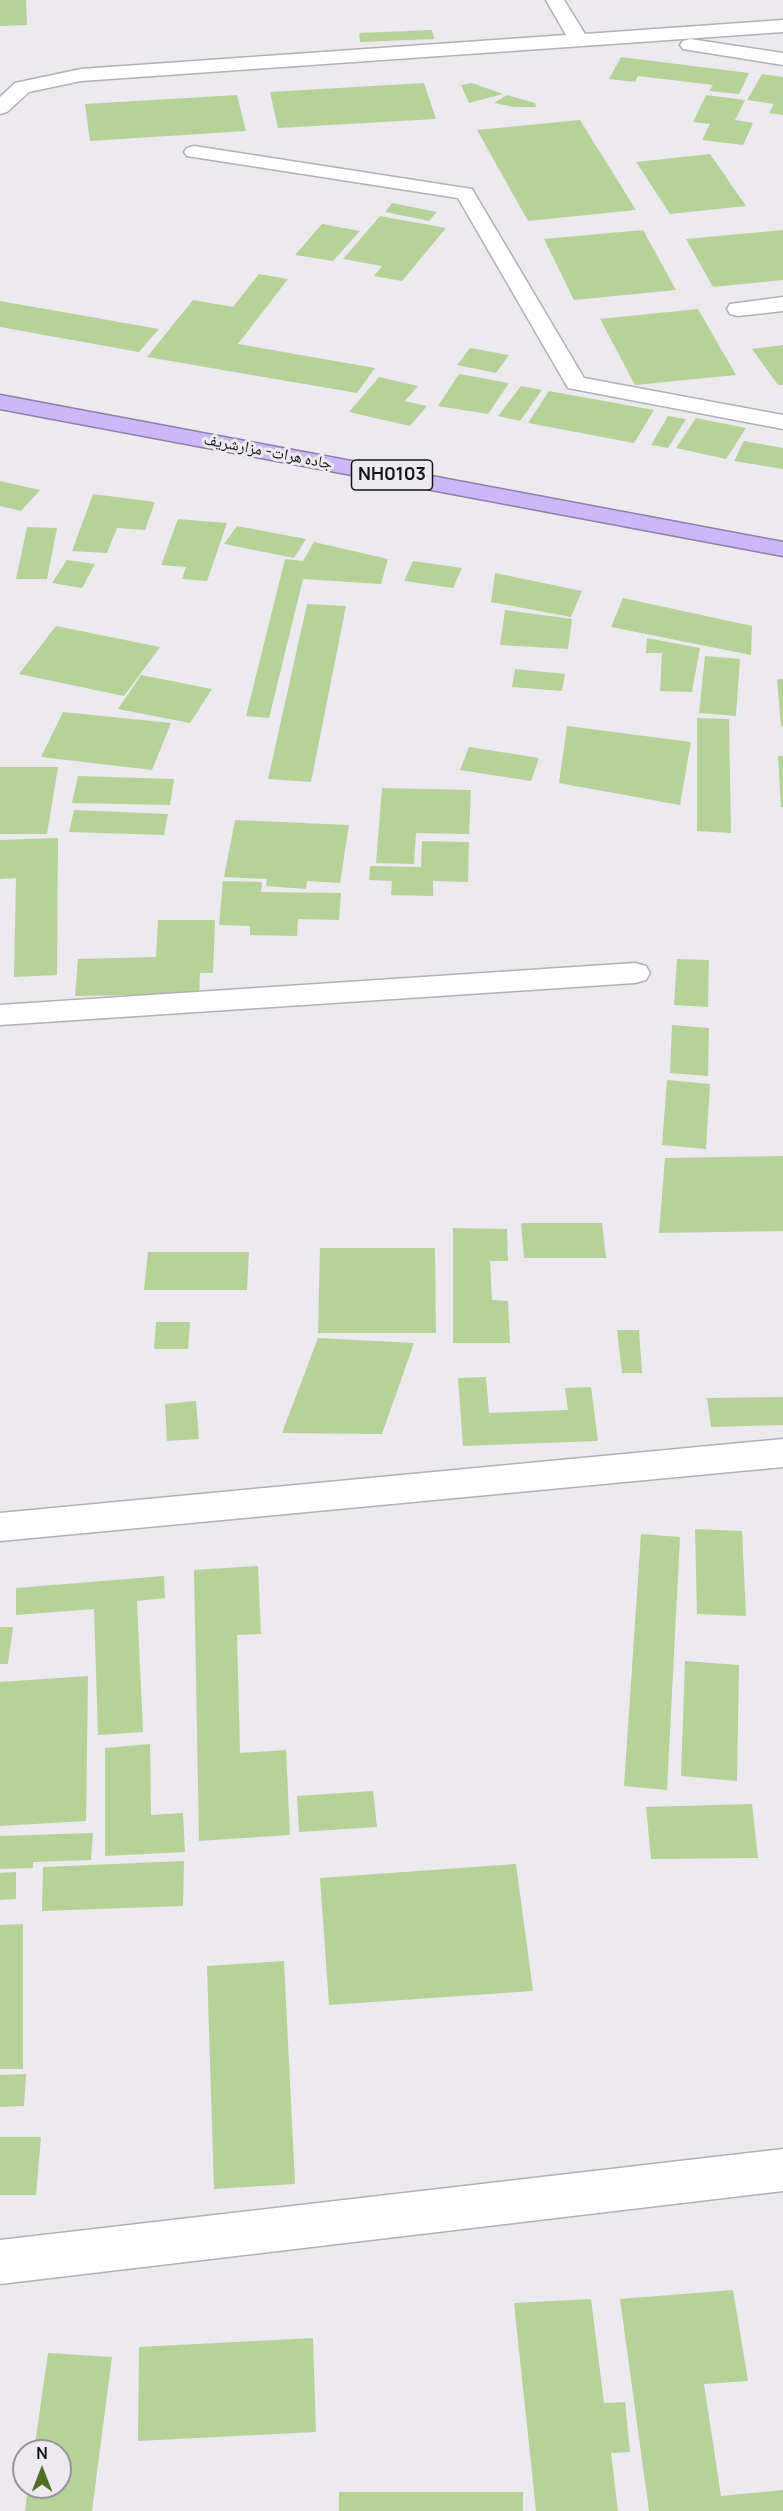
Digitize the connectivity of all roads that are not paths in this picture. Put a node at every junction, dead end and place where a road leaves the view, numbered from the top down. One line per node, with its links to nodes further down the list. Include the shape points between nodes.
1 (555, 0): 4 (street)
2 (783, 26): 3 (street)
3 (624, 36): 4 (street); 5 (street)
4 (578, 39): 7 (street, via 81,75)
5 (783, 59)
6 (0, 84): 7 (street)
7 (22, 87): 8 (street)
8 (0, 108)
9 (194, 152): 13 (street, via 465,193 576,383)
10 (783, 304): 11 (street)
11 (738, 309)
12 (0, 402): 14 (highway, جاده هرات- مزارشریف / NH0103)
13 (783, 422)
14 (783, 549)
15 (635, 973): 16 (street)
16 (0, 1015)
17 (783, 1453): 18 (street)
18 (0, 1527)
19 (783, 2170): 20 (street)
20 (0, 2262)

